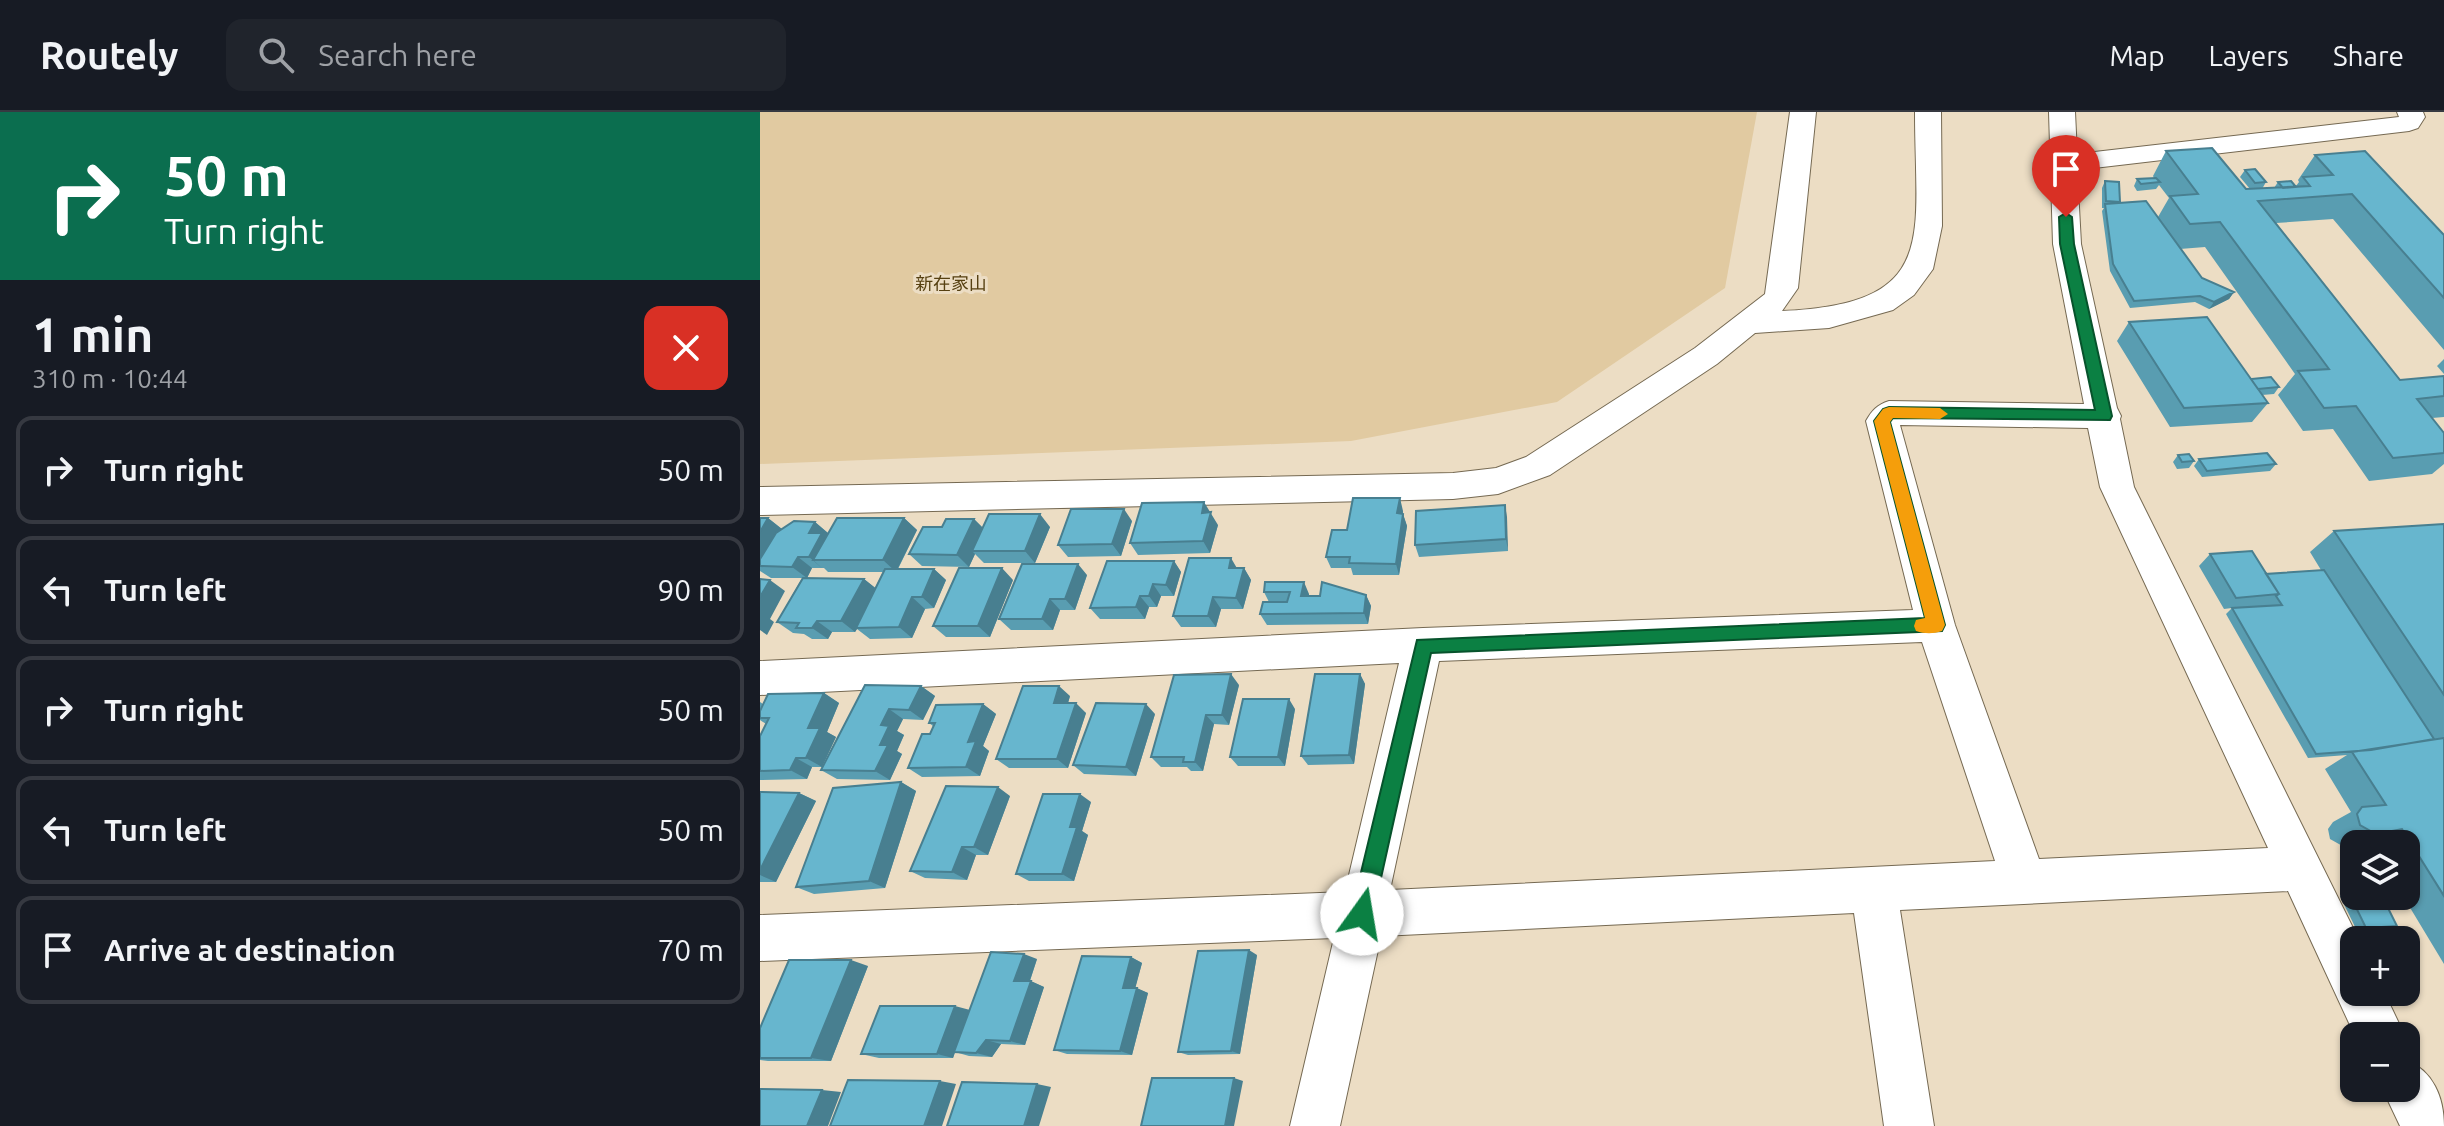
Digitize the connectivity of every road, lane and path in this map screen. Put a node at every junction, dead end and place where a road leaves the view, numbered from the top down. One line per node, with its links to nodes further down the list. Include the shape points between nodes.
1 (1803, 112): 6 (street, via 1783,288 1777,300)
2 (1928, 112): 6 (street, via 1927,244 1914,278 1894,296 1865,310 1796,322)
3 (2062, 112): 5 (street)
4 (2410, 112): 5 (street, via 2409,123)
5 (2063, 164): 7 (street, via 2067,244)
6 (1748, 323): 8 (street, via 1583,439 1538,466 1498,481)
7 (2105, 416): 9 (street, via 1889,413 1882,421); 12 (street, via 2117,487)
8 (760, 501)
9 (1936, 625): 10 (street); 13 (street)
10 (1423, 645): 11 (street); 15 (street)
11 (760, 678)
12 (2298, 869): 13 (street); 17 (street)
13 (2025, 884): 14 (street)
14 (1874, 891): 15 (street); 20 (street)
15 (1362, 914): 16 (street); 19 (street)
16 (760, 938)
17 (2340, 953)
18 (2415, 1102): 21 (street)
19 (1315, 1126)
20 (1909, 1126)
21 (2427, 1126)

